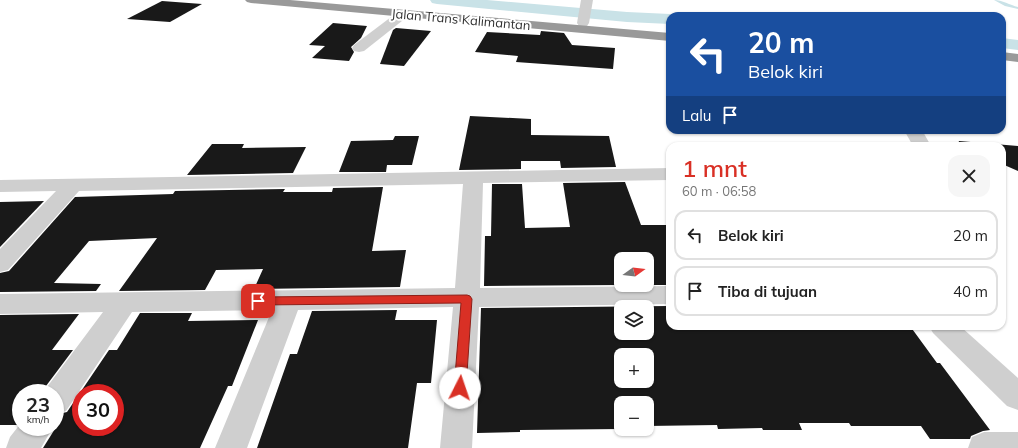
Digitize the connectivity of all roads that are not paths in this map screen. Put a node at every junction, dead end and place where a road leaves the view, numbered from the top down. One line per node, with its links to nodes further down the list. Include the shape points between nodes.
1 (251, 0): 4 (highway, Jalan Trans Kalimantan)
2 (317, 0): 5 (highway, Jalan Trans Kalimantan)
3 (587, 1): 5 (street)
4 (402, 14): 7 (highway, Jalan Trans Kalimantan); 8 (street)
5 (584, 22): 6 (highway, Jalan Trans Kalimantan)
6 (666, 30)
7 (666, 37)
8 (360, 48)
9 (1006, 58): 10 (highway)
10 (1018, 58)
11 (1006, 60): 12 (highway)
12 (1018, 66)
13 (666, 174): 14 (street)
14 (473, 178): 15 (street); 19 (street)
15 (74, 185): 16 (street); 17 (street)
16 (0, 186)
17 (0, 264)
18 (666, 295): 19 (street)
19 (467, 299): 20 (street); 30 (street)
20 (288, 301): 21 (street); 29 (street)
21 (125, 302): 22 (street); 24 (street)
22 (0, 304)
23 (946, 330): 25 (street)
24 (64, 388)
25 (1018, 398)
26 (31, 436): 28 (street)
27 (1018, 447): 31 (street)
28 (22, 448)
29 (231, 448)
30 (456, 448)
31 (984, 448)

